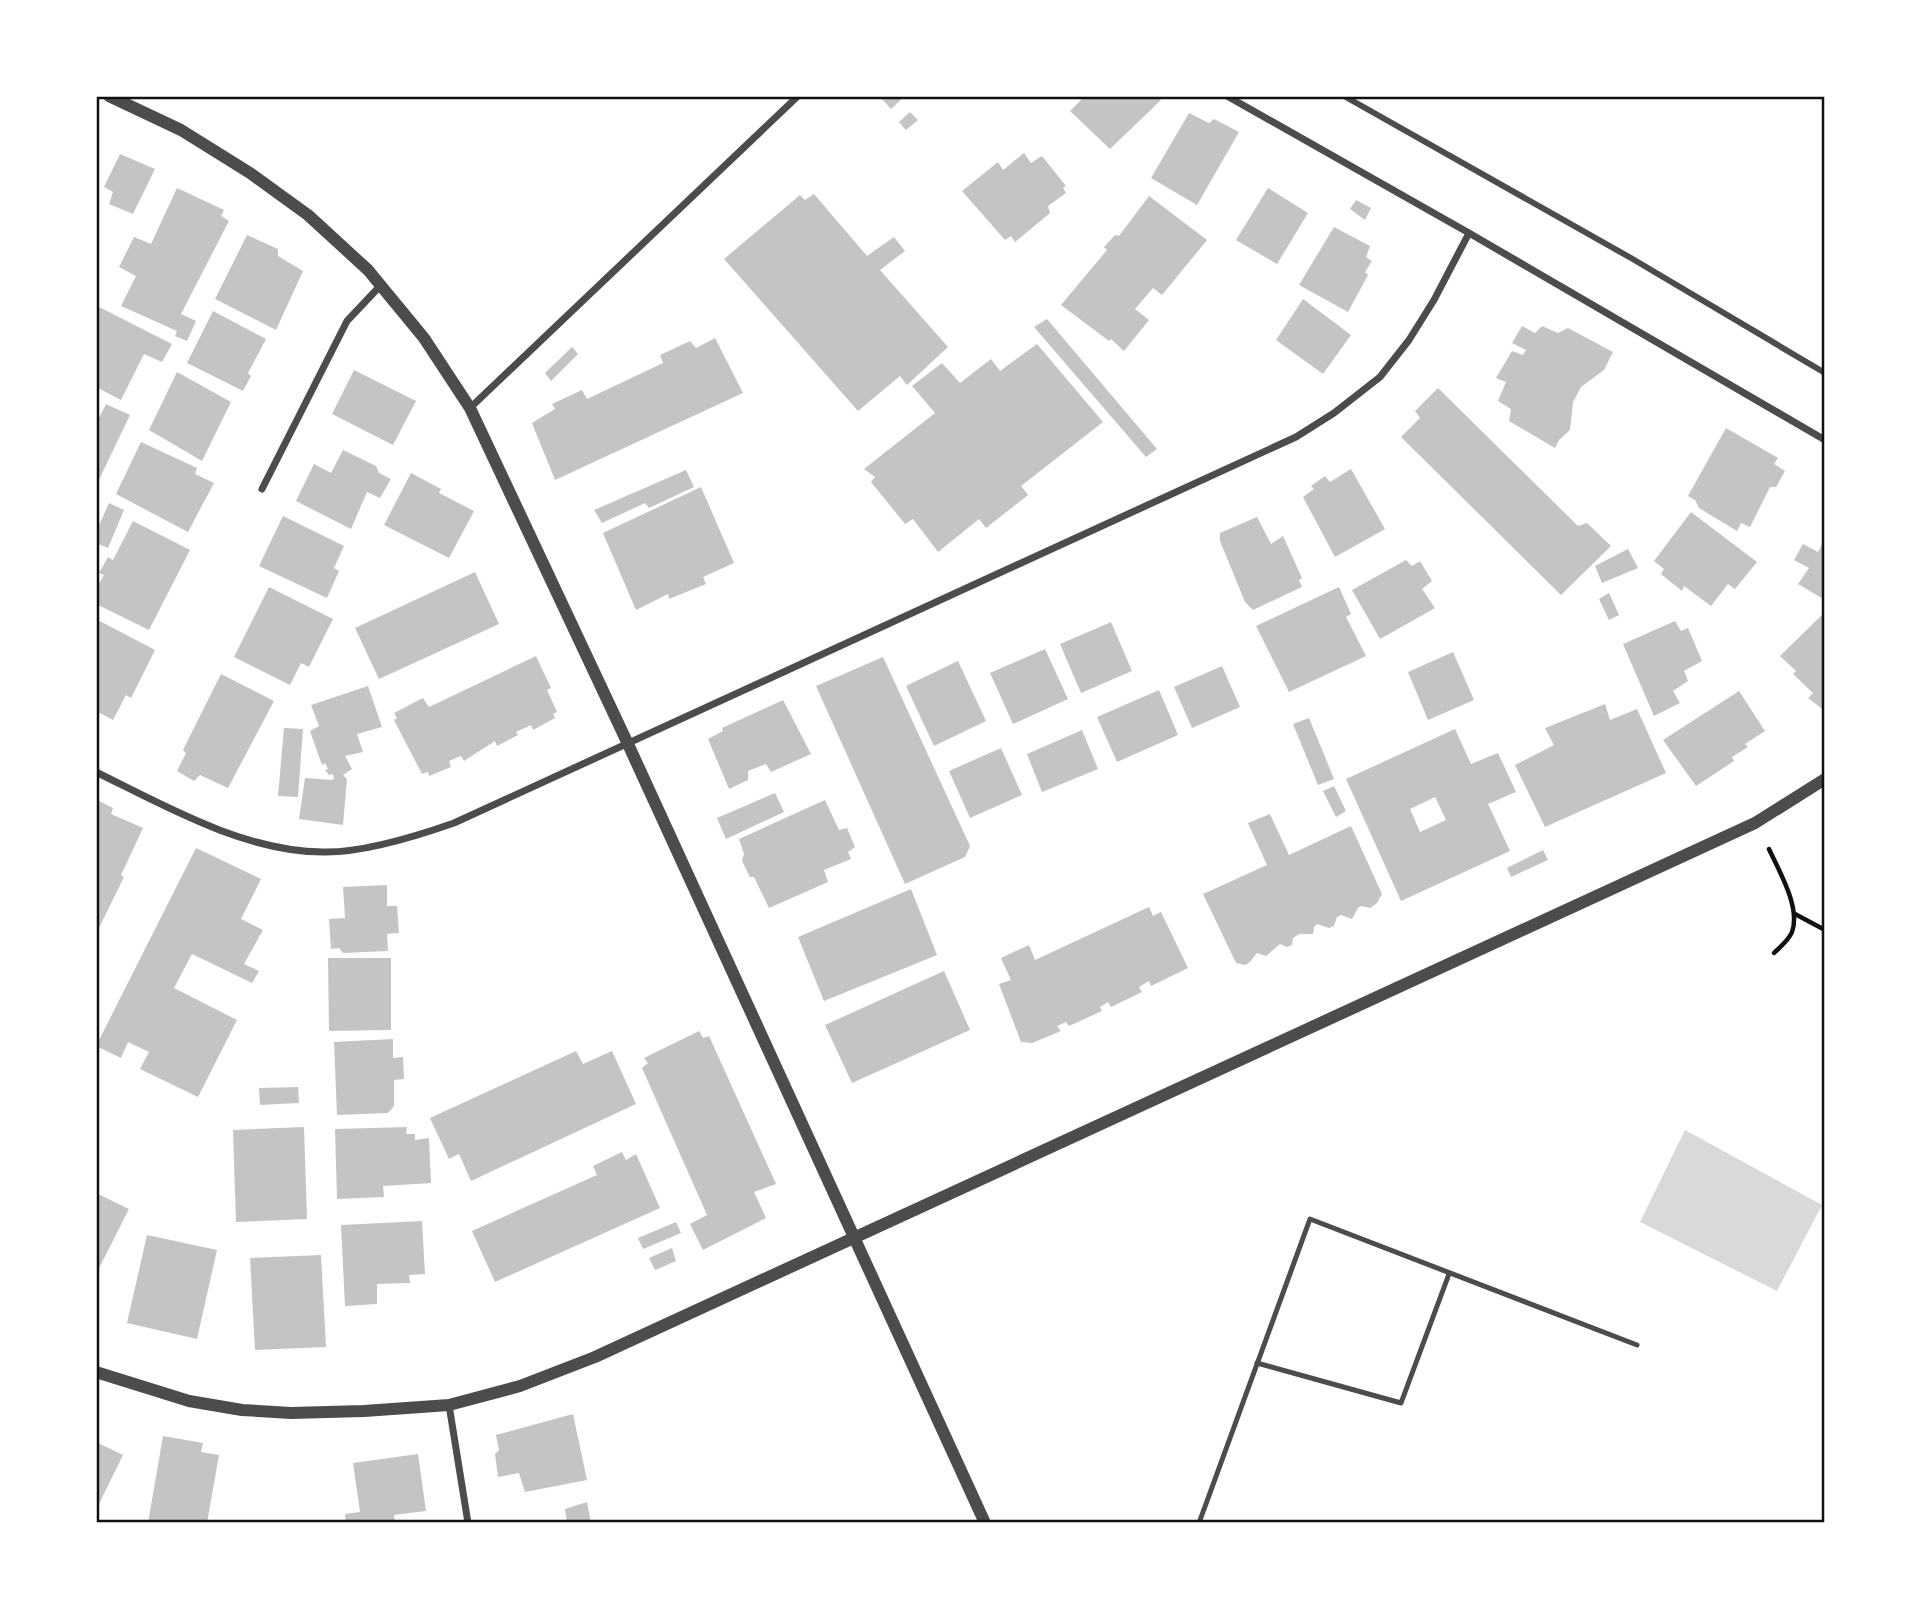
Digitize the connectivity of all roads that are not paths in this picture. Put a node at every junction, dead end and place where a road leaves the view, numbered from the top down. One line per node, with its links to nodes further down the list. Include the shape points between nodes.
1 (109, 96): 6 (street, via 181,130 250,173 308,215)
2 (798, 96): 8 (street)
3 (1227, 96): 5 (street)
4 (1344, 96): 7 (street)
5 (1469, 233): 9 (street); 11 (street, via 1434,300 1380,377 1296,437)
6 (380, 285): 8 (street, via 424,338); 10 (street, via 347,321)
7 (1825, 373)
8 (470, 408): 11 (street)
9 (1825, 440)
10 (262, 489)
11 (628, 744): 12 (street, via 412,838 324,852 250,840 180,814); 14 (street)
12 (96, 772)
13 (1825, 779): 14 (street, via 1755,824)
14 (854, 1238): 19 (street, via 595,1357 520,1386); 21 (street)
15 (1449, 1274): 16 (lane); 17 (lane, via 1401,1403); 17 (lane, via 1310,1219)
16 (1637, 1345)
17 (1257, 1363): 22 (lane)
18 (96, 1372): 19 (street, via 189,1401 242,1410 291,1413)
19 (449, 1405): 20 (street)
20 (468, 1523)
21 (985, 1523)
22 (1199, 1523)

